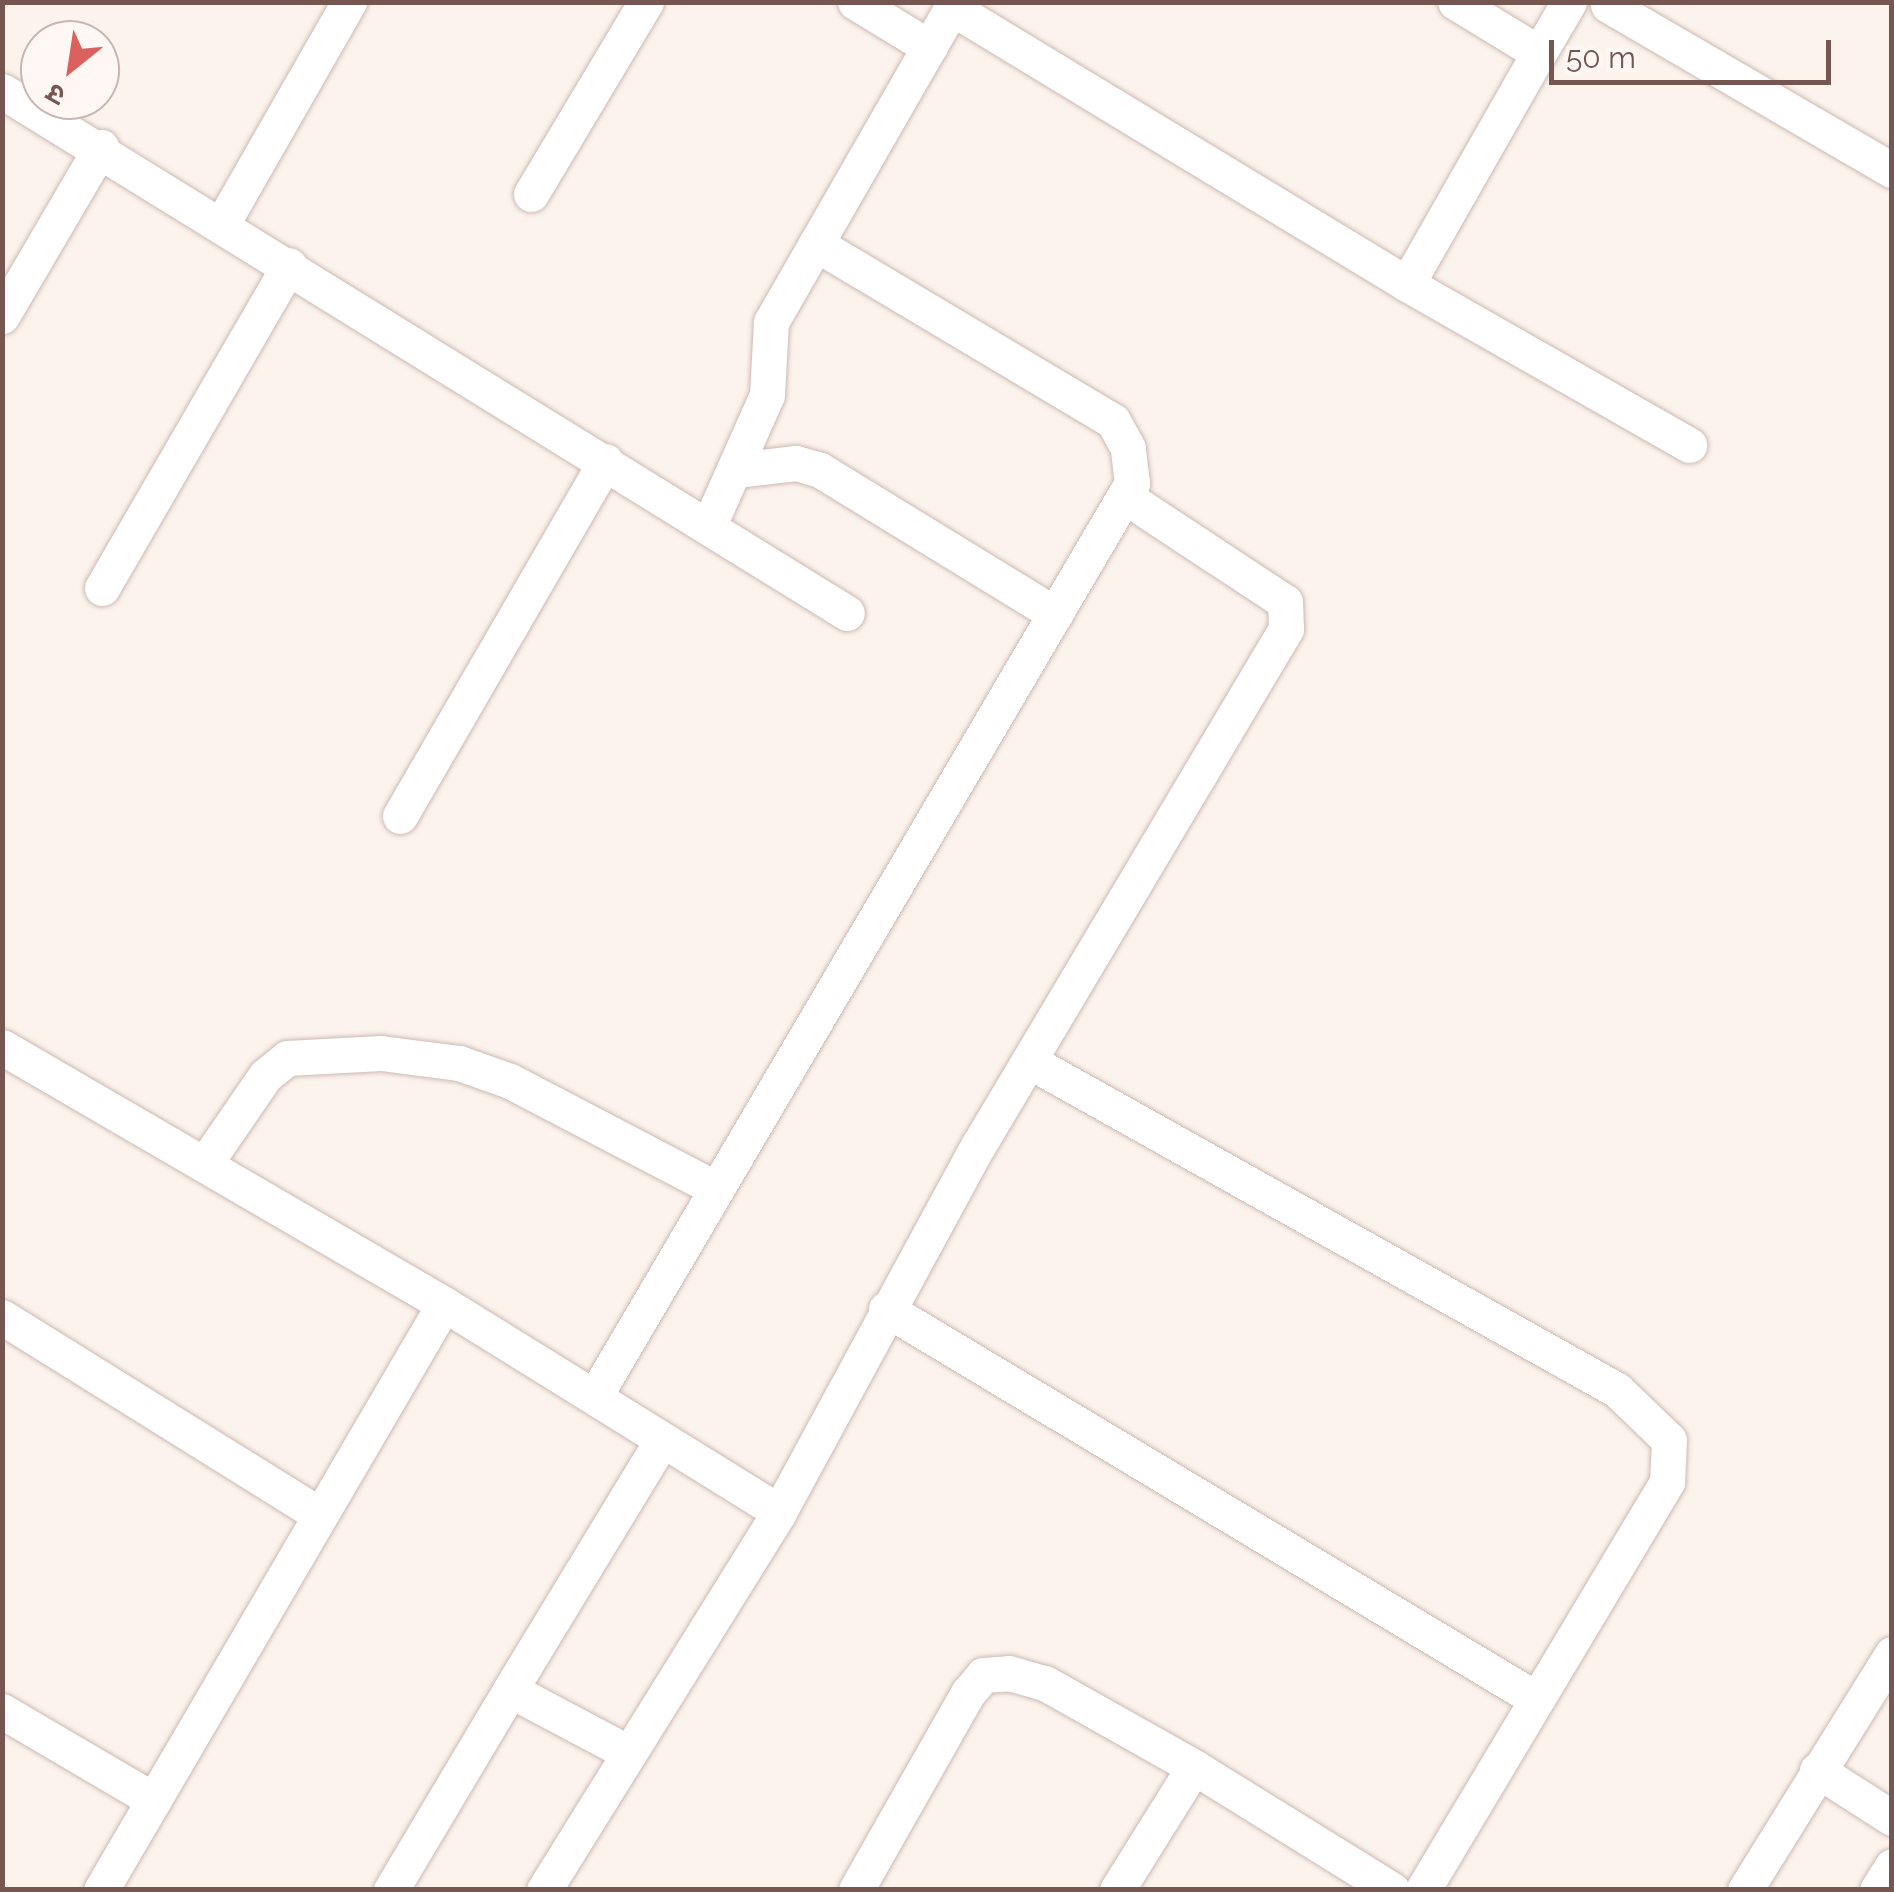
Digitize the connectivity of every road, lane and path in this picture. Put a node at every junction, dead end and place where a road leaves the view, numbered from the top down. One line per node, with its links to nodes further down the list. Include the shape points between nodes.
1 (349, 2): 14 (street)
2 (646, 2): 13 (street)
3 (855, 2): 8 (street)
4 (1454, 2): 9 (street)
5 (1568, 2): 9 (street)
6 (1607, 3): 12 (street)
7 (954, 5): 8 (street); 17 (street)
8 (930, 47): 15 (street)
9 (1539, 53): 17 (street)
10 (2, 91): 11 (street)
11 (101, 147): 14 (street); 18 (street)
12 (1892, 170)
13 (531, 194)
14 (223, 222): 16 (street)
15 (816, 244): 21 (street, via 772,322 767,395); 22 (street, via 1113,420 1132,468)
16 (289, 264): 20 (street); 24 (street)
17 (1408, 284): 19 (street)
18 (2, 316)
19 (1690, 445)
20 (606, 461): 23 (street); 27 (street)
21 (736, 470): 23 (street); 26 (street, via 796,463 820,470)
22 (1126, 497): 26 (street); 29 (street, via 1286,602 1290,617)
23 (710, 523): 25 (street)
24 (102, 588)
25 (847, 613)
26 (1056, 614): 31 (street)
27 (400, 816)
28 (2, 1047): 30 (street)
29 (1029, 1061): 33 (street); 41 (street, via 1617,1390 1656,1422 1674,1455 1667,1482)
30 (206, 1162): 31 (street, via 265,1076 287,1058 381,1053 459,1063 510,1081); 32 (street)
31 (718, 1189): 35 (street)
32 (444, 1304): 35 (street); 38 (street)
33 (886, 1309): 37 (street); 41 (street)
34 (2, 1317): 38 (street)
35 (596, 1394): 36 (street)
36 (661, 1442): 37 (street); 40 (street)
37 (779, 1512): 43 (street)
38 (318, 1514): 46 (street)
39 (1892, 1654): 45 (street)
40 (510, 1690): 43 (street); 50 (street)
41 (1536, 1699): 55 (street)
42 (2, 1711): 46 (street)
43 (627, 1752): 51 (street)
44 (1194, 1767): 52 (street, via 1045,1684 983,1675); 53 (street); 54 (street)
45 (1816, 1770): 47 (street); 56 (street)
46 (154, 1800): 49 (street)
47 (1892, 1818)
48 (1892, 1866): 57 (street)
49 (102, 1890)
50 (391, 1890)
51 (544, 1890)
52 (856, 1890)
53 (1117, 1890)
54 (1392, 1890)
55 (1423, 1890)
56 (1744, 1890)
57 (1877, 1890)

